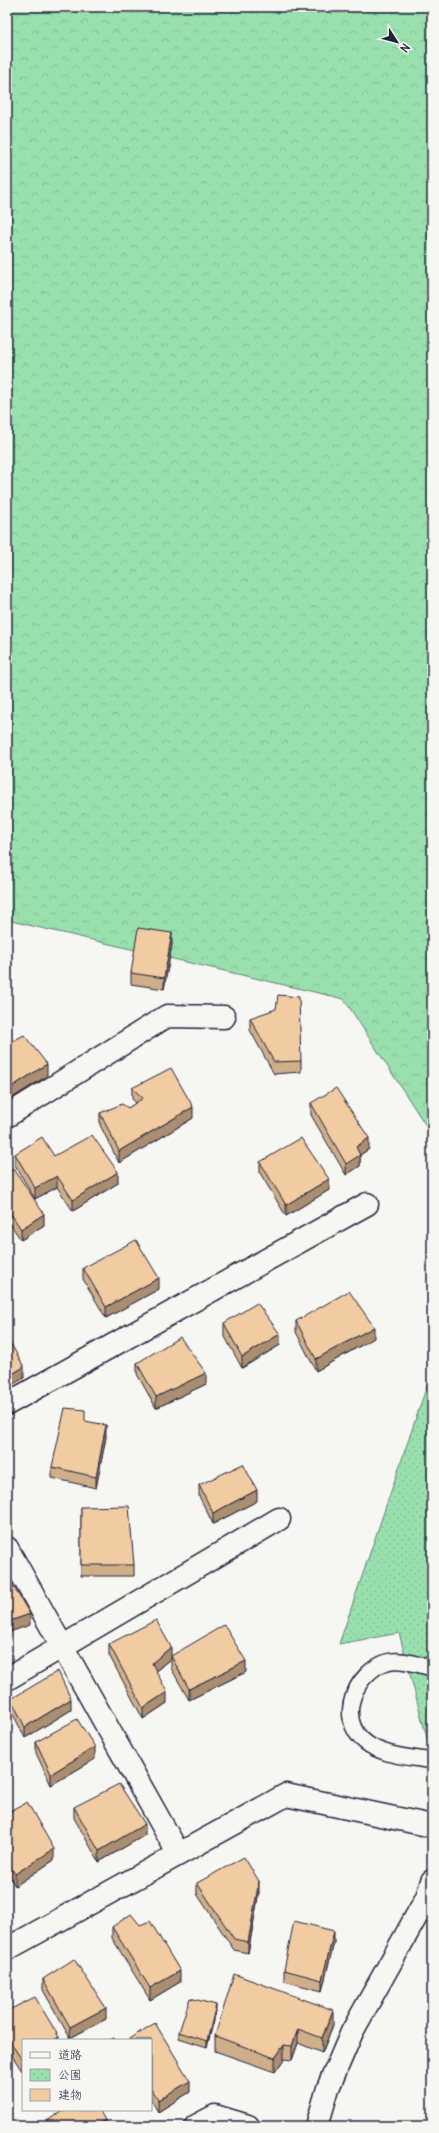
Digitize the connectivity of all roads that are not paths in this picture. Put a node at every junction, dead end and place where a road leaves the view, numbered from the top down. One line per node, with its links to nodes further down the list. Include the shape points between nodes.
1 (224, 1017): 2 (street, via 166,1016)
2 (7, 1116)
3 (367, 1204): 4 (street)
4 (7, 1404)
5 (279, 1519): 7 (street)
6 (7, 1548): 7 (street)
7 (63, 1647): 9 (street); 12 (street)
8 (432, 1668): 10 (lane, via 404,1662 388,1662 368,1672 356,1690 350,1711 354,1727 364,1742 381,1751)
9 (7, 1679)
10 (432, 1760)
11 (432, 1826): 12 (street, via 286,1795)
12 (178, 1853): 14 (street)
13 (432, 1881): 17 (street, via 427,1897 352,2032 328,2088)
14 (7, 1949)
15 (196, 2126): 16 (street, via 215,2116)
16 (248, 2126)
17 (317, 2126)

